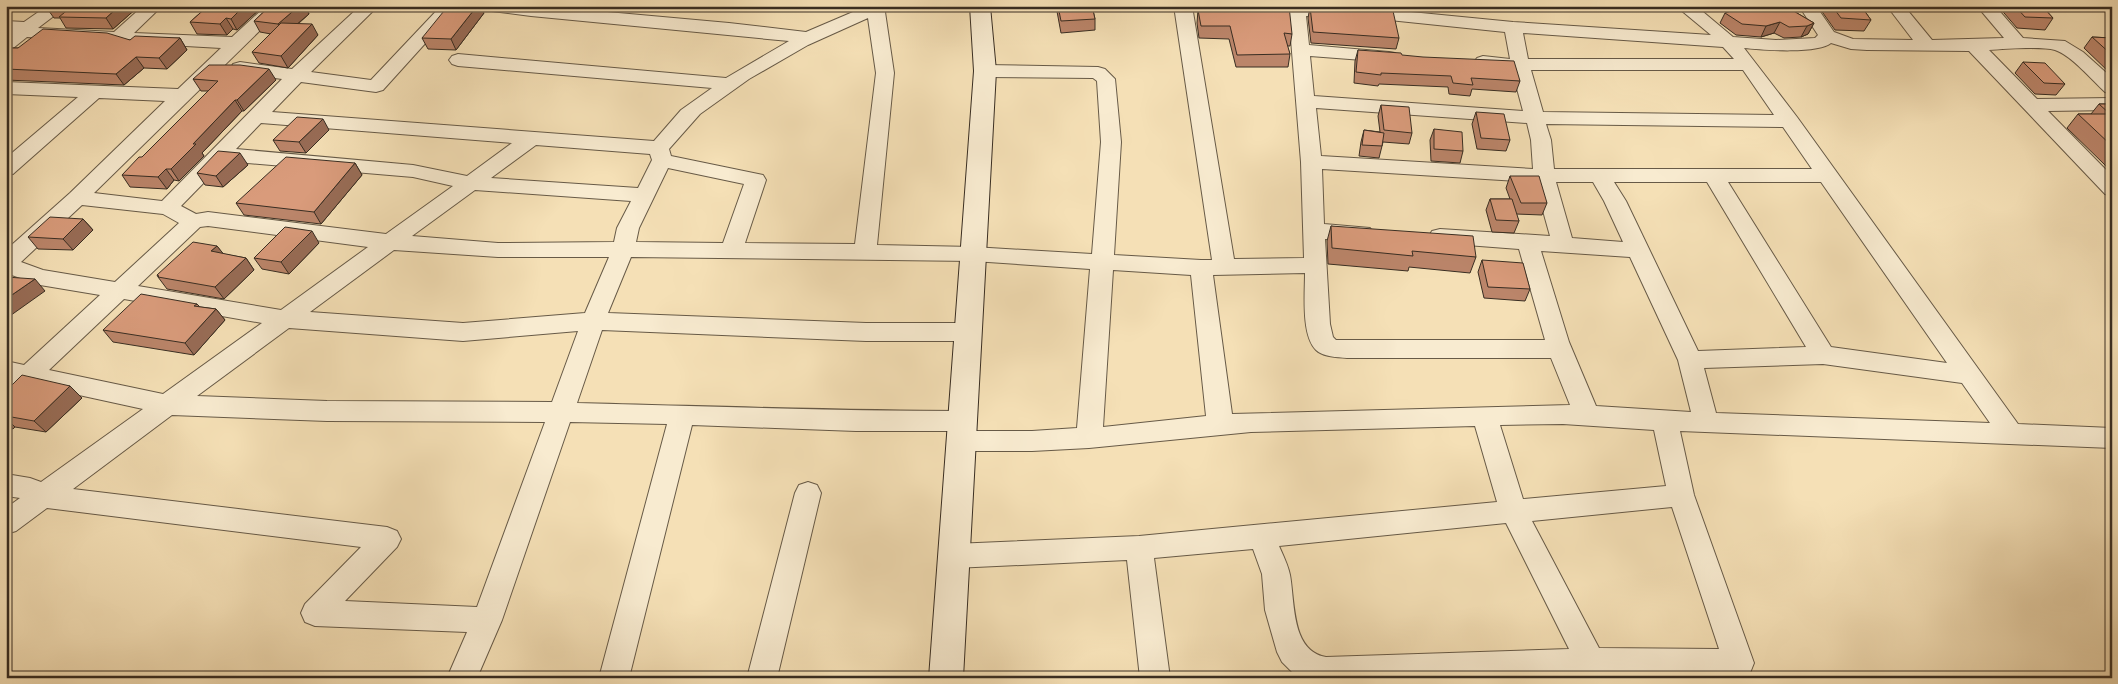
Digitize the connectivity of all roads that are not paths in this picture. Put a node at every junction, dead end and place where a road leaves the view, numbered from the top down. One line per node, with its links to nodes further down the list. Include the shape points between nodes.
1 (58, 6): 19 (street)
2 (154, 6): 22 (street)
3 (277, 6): 25 (street)
4 (370, 6): 38 (street)
5 (451, 6): 38 (street, via 376,86)
6 (492, 6): 23 (street)
7 (980, 6): 37 (street)
8 (1183, 6): 79 (street)
9 (1255, 6): 16 (street)
10 (1684, 6): 24 (street)
11 (1895, 6): 29 (street)
12 (1985, 6): 26 (street)
13 (880, 8): 23 (street); 74 (street, via 885,73)
14 (1799, 8): 21 (street)
15 (1370, 9): 16 (street); 17 (street)
16 (1297, 11): 30 (street)
17 (1451, 14): 20 (street)
18 (6, 26): 19 (street)
19 (28, 27): 22 (street, via 32,33); 28 (street)
20 (1513, 27): 24 (street); 34 (street)
21 (1825, 31): 24 (street, via 1820,43 1804,45); 29 (street, via 1851,44)
22 (118, 37): 25 (street)
23 (807, 38): 39 (street)
24 (1731, 42): 35 (street)
25 (236, 43): 36 (street)
26 (2018, 43): 27 (street); 40 (street, via 2059,45)
27 (1973, 45): 29 (street); 46 (street)
28 (6, 46)
29 (1927, 46)
30 (1300, 50): 31 (street); 44 (street)
31 (1410, 59)
32 (458, 60): 39 (street)
33 (1466, 61): 34 (street)
34 (1520, 64): 35 (street); 48 (street)
35 (1748, 64): 49 (street)
36 (213, 65): 38 (street); 43 (street)
37 (985, 71): 75 (street); 77 (street, via 1098,73 1106,79 1111,142)
38 (297, 75): 47 (street)
39 (730, 84): 52 (street, via 692,111)
40 (2110, 84)
41 (6, 88): 42 (street)
42 (94, 93): 43 (street); 54 (street)
43 (184, 94): 62 (street)
44 (1304, 101): 48 (street); 53 (street)
45 (2112, 104): 46 (street)
46 (2032, 105): 60 (street)
47 (256, 116): 50 (street); 51 (street)
48 (1535, 118): 49 (street); 57 (street, via 1541,140)
49 (1790, 121): 56 (street)
50 (532, 138): 52 (street); 59 (street)
51 (219, 154): 59 (street, via 413,171); 63 (street)
52 (660, 154): 61 (street); 73 (street, via 756,180)
53 (1311, 162): 57 (street); 65 (street)
54 (6, 169)
55 (1599, 175): 57 (street); 58 (street); 72 (street)
56 (1828, 175): 58 (street); 88 (street)
57 (1544, 176): 70 (street)
58 (1714, 176): 85 (street)
59 (470, 183): 61 (street); 68 (street)
60 (2112, 189)
61 (645, 195): 71 (street, via 628,228)
62 (77, 198): 63 (street); 76 (street)
63 (167, 208): 64 (street)
64 (194, 221): 68 (street); 80 (street)
65 (1314, 230): 66 (street); 78 (street)
66 (1384, 234)
67 (1424, 235): 69 (street)
68 (390, 242): 71 (street, via 498,250); 81 (street)
69 (1528, 243): 70 (street); 84 (street)
70 (1562, 245): 72 (street)
71 (623, 249): 73 (street); 82 (street)
72 (1636, 250): 86 (street)
73 (731, 251): 74 (street)
74 (865, 253): 75 (street)
75 (973, 254): 77 (street); 83 (street)
76 (8, 261): 80 (street, via 40,277)
77 (1102, 262): 79 (street); 100 (street)
78 (1316, 265): 79 (street); 84 (street, via 1319,337 1322,343 1334,349)
79 (1213, 268): 97 (street)
80 (120, 290): 81 (street); 87 (street)
81 (285, 319): 82 (street, via 463,332); 90 (street)
82 (593, 321): 83 (street, via 866,332); 91 (street)
83 (968, 332): 98 (street)
84 (1560, 349): 94 (street)
85 (1822, 355): 86 (street); 88 (street)
86 (1690, 360): 96 (street)
87 (18, 372): 89 (street); 90 (street)
88 (1969, 375): 99 (street)
89 (6, 396)
90 (168, 405): 91 (street, via 327,412); 105 (street)
91 (560, 412): 92 (street); 111 (street)
92 (682, 414): 98 (street, via 856,421); 114 (street)
93 (1485, 416): 94 (street); 97 (street); 106 (street)
94 (1587, 416): 95 (street)
95 (1665, 421): 96 (street); 104 (street)
96 (1706, 422): 99 (street)
97 (1219, 424): 100 (street)
98 (962, 431): 100 (street, via 1032,441); 110 (street)
99 (2011, 434): 101 (street)
100 (1089, 438)
101 (2112, 438)
102 (6, 484): 105 (street, via 30,488)
103 (808, 493): 115 (street)
104 (1681, 495): 106 (street); 112 (street, via 1739,663)
105 (43, 496): 107 (street); 111 (street, via 387,539 315,613)
106 (1513, 511): 108 (street); 112 (street)
107 (6, 523)
108 (1262, 536): 109 (street); 112 (street, via 1276,574 1280,610 1292,652 1309,668 1326,671 1382,670)
109 (1139, 548): 110 (street); 117 (street)
110 (954, 556): 116 (street)
111 (487, 620): 113 (street)
112 (1591, 662)
113 (462, 678)
114 (614, 678)
115 (762, 678)
116 (946, 678)
117 (1155, 678)

